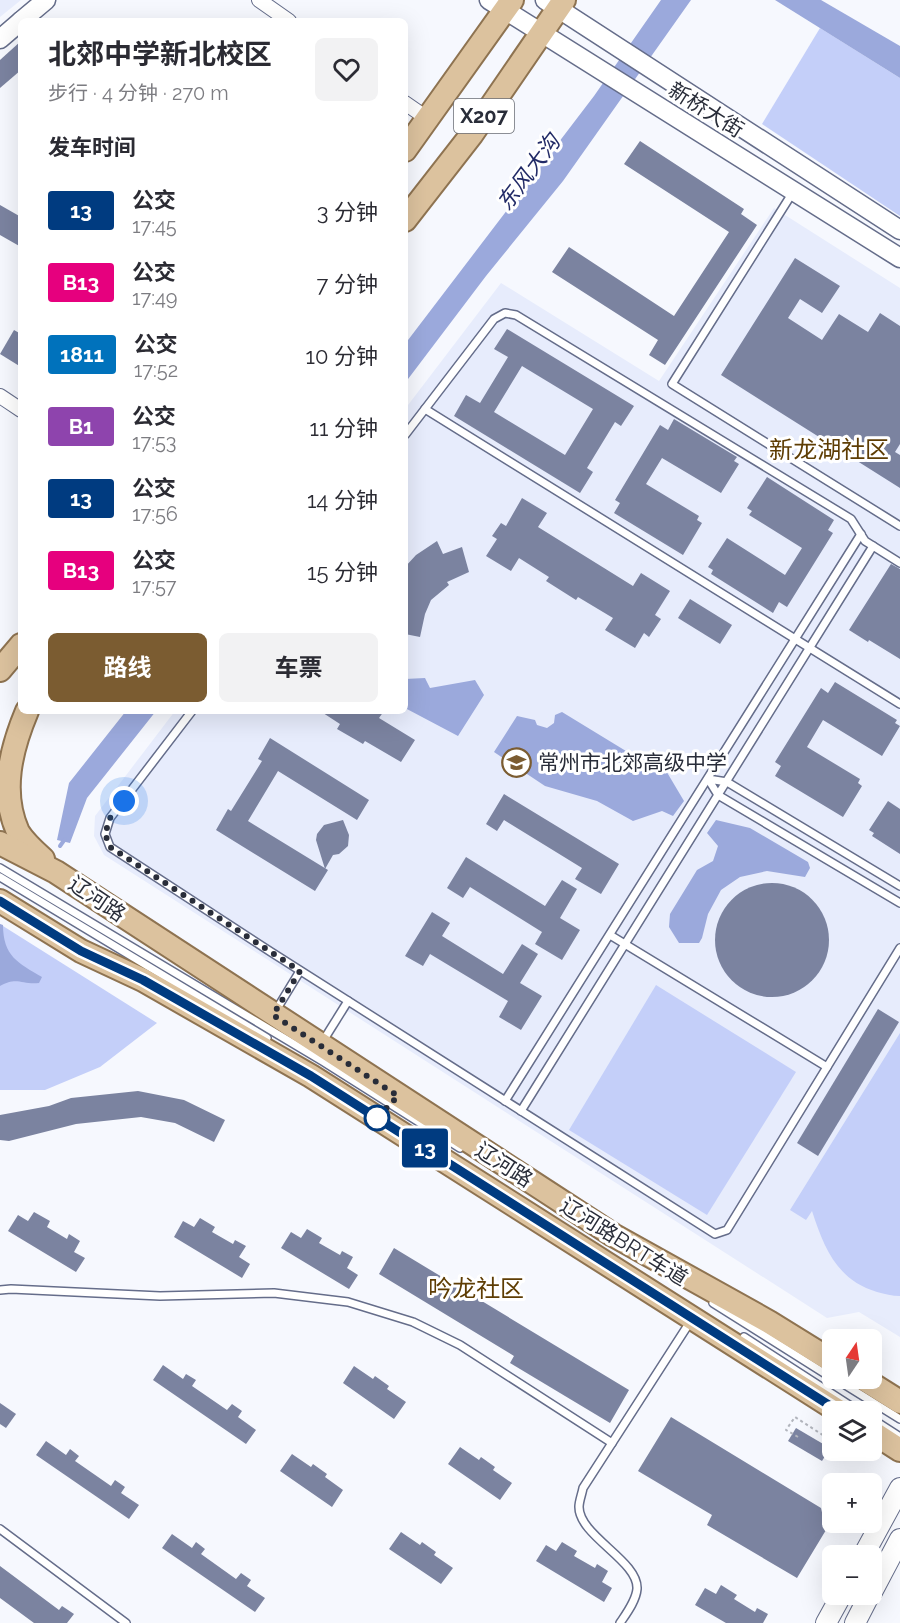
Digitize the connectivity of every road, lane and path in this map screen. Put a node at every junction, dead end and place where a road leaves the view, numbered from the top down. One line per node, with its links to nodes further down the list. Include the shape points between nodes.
1 (46, 0): 5 (street)
2 (259, 0): 6 (street)
3 (502, 3): 8 (street, 新桥大街); 11 (main road, X207)
4 (556, 3): 8 (main road, X207); 15 (street, 新桥大街)
5 (25, 18)
6 (285, 18)
7 (18, 24): 9 (street)
8 (542, 33): 13 (street, 新桥大街); 14 (main road, X207, via 472,134)
9 (0, 39)
10 (408, 105): 11 (street)
11 (428, 119): 12 (main road, X207)
12 (408, 146)
13 (794, 191): 16 (street, 新桥大街); 21 (lane, via 672,384)
14 (408, 216)
15 (900, 230)
16 (900, 258)
17 (0, 396): 18 (street)
18 (18, 408)
19 (424, 410): 20 (lane); 22 (lane, via 494,320 505,313 516,315 851,519); 25 (lane)
20 (408, 431)
21 (900, 526)
22 (861, 534): 23 (lane); 25 (lane)
23 (873, 546): 24 (lane); 27 (lane)
24 (900, 563)
25 (795, 640): 27 (lane); 34 (lane)
26 (18, 649): 28 (main road)
27 (809, 649): 29 (lane); 35 (lane)
28 (0, 670)
29 (900, 704)
30 (23, 714): 33 (main road)
31 (25, 714): 38 (main road, via 8,759 6,777 14,824)
32 (190, 714): 48 (lane, via 110,818 105,834 110,847)
33 (0, 739)
34 (708, 779): 35 (lane); 36 (lane); 45 (lane)
35 (727, 782): 36 (lane); 41 (lane)
36 (718, 795): 44 (lane); 46 (lane)
37 (0, 843): 38 (main road)
38 (34, 856): 50 (main road, 辽河路)
39 (0, 868): 42 (lane)
40 (0, 877): 42 (lane)
41 (900, 886)
42 (7, 891): 43 (main road, 辽河路)
43 (33, 902): 51 (lane); 58 (lane, via 324,1062); 63 (main road, 辽河路, via 81,951 143,980 311,1076)
44 (900, 903)
45 (610, 935): 46 (lane); 56 (lane)
46 (624, 945): 53 (lane); 57 (lane)
47 (900, 948): 53 (lane)
48 (300, 971): 49 (lane); 50 (lane)
49 (348, 1001): 52 (lane); 56 (lane)
50 (273, 1015): 52 (main road, 辽河路)
51 (278, 1046)
52 (320, 1046): 65 (main road, 辽河路, via 613,1235)
53 (827, 1067): 57 (lane, via 727,1230 715,1234)
54 (315, 1069): 55 (lane)
55 (345, 1088)
56 (506, 1101): 57 (lane)
57 (521, 1111)
58 (471, 1155)
59 (538, 1196): 60 (lane, 辽河路BRT车道)
60 (668, 1275)
61 (0, 1290): 78 (lane, via 160,1296 274,1293 348,1302 413,1322 460,1345)
62 (708, 1300): 66 (lane, 辽河路BRT车道)
63 (693, 1317): 69 (main road, 辽河路); 78 (lane)
64 (740, 1335): 70 (lane)
65 (822, 1355)
66 (822, 1371)
67 (851, 1389): 72 (lane, 辽河路BRT车道)
68 (879, 1389): 71 (main road)
69 (823, 1401)
70 (843, 1401)
71 (900, 1402)
72 (900, 1419)
73 (882, 1425): 76 (lane)
74 (822, 1435): 75 (path, via 795,1417 786,1430)
75 (798, 1437)
76 (900, 1437)
77 (882, 1438): 79 (main road)
78 (612, 1443): 88 (lane, via 583,1488 579,1507 583,1523 632,1573 637,1589)
79 (900, 1450)
80 (900, 1488): 83 (main road)
81 (0, 1529): 87 (lane)
82 (900, 1539): 84 (main road)
83 (869, 1545)
84 (882, 1573)
85 (836, 1605): 89 (main road)
86 (865, 1605): 90 (main road)
87 (126, 1623)
88 (620, 1623)
89 (826, 1623)
90 (855, 1623)

